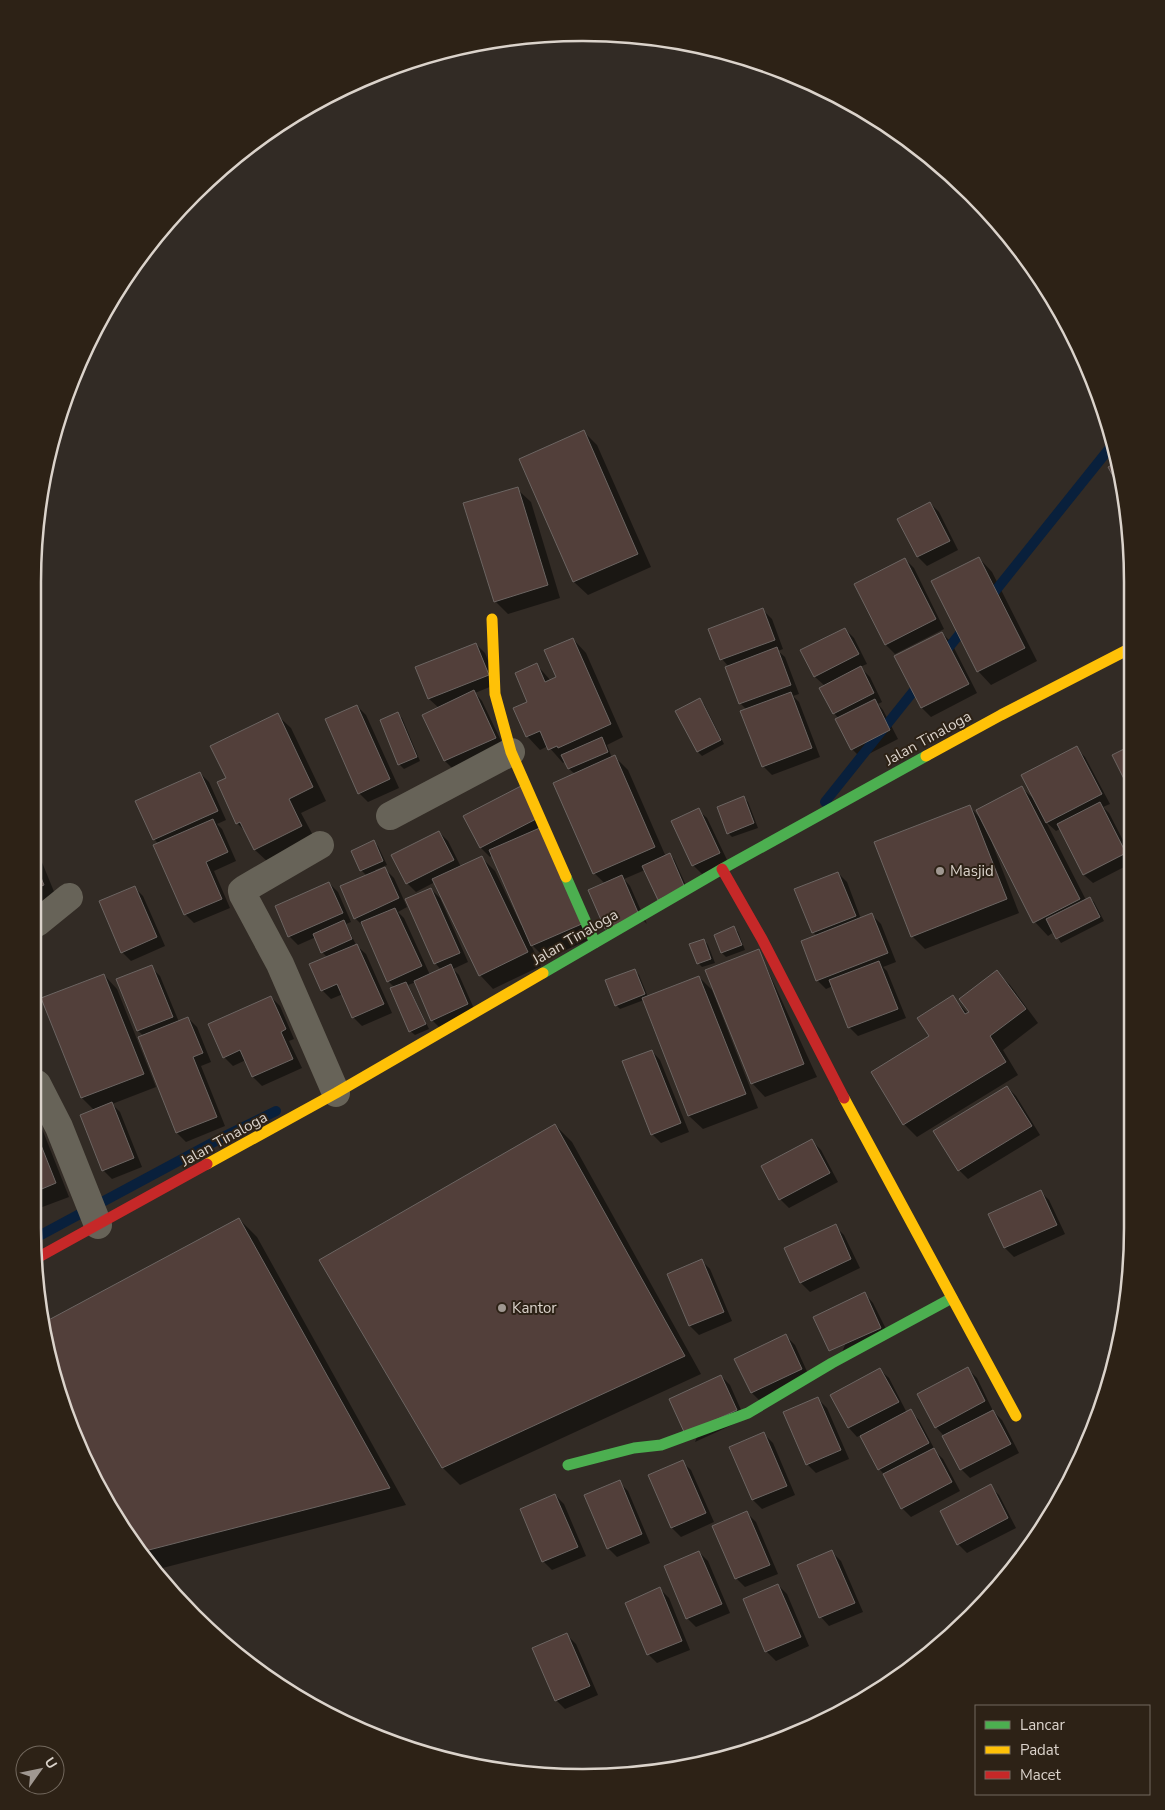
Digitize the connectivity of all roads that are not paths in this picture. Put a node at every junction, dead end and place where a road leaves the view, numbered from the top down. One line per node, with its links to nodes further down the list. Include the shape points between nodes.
1 (492, 619): 3 (street, via 495,694)
2 (1124, 652): 6 (street, Jalan Tinaloga, via 1001,715)
3 (511, 752): 4 (street); 9 (street)
4 (390, 816)
5 (320, 845): 11 (street, via 242,891 280,964)
6 (722, 870): 9 (street, Jalan Tinaloga); 14 (street, via 762,939 819,1053)
7 (69, 898): 8 (street)
8 (41, 920)
9 (595, 943): 11 (street, Jalan Tinaloga)
10 (41, 1092): 12 (street)
11 (336, 1093): 12 (street, Jalan Tinaloga)
12 (98, 1225): 13 (street, Jalan Tinaloga)
13 (42, 1255)
14 (952, 1298): 15 (street); 16 (street, via 832,1362 748,1413 662,1445 634,1448)
15 (1016, 1416)
16 (568, 1465)

